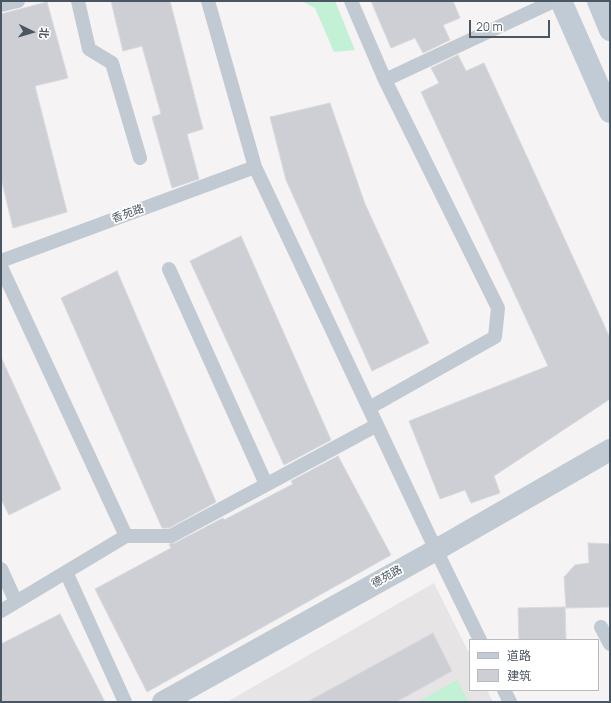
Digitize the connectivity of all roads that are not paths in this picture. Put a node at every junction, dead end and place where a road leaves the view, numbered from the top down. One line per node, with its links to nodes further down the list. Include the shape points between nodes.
1 (18, 1): 8 (lane)
2 (78, 1): 12 (lane, via 90,49 112,62)
3 (208, 1): 13 (lane)
4 (351, 1): 10 (lane)
5 (554, 1): 10 (lane)
6 (561, 1): 11 (main road)
7 (598, 1): 9 (main road)
8 (1, 5)
9 (610, 30)
10 (385, 80): 17 (lane, via 498,308 495,337)
11 (610, 112)
12 (140, 158)
13 (255, 167): 14 (lane, 香苑路); 17 (lane)
14 (1, 261)
15 (1, 267): 21 (lane)
16 (169, 269): 20 (lane)
17 (369, 408): 18 (lane)
18 (377, 425): 20 (lane); 22 (lane)
19 (610, 450): 22 (street, 德苑路)
20 (266, 484): 21 (lane, via 171,536)
21 (126, 536): 24 (lane)
22 (436, 550): 28 (lane); 32 (street, 德苑路)
23 (1, 569): 25 (lane)
24 (66, 572): 25 (lane); 31 (lane)
25 (16, 602): 26 (lane)
26 (1, 611)
27 (601, 627): 29 (lane)
28 (480, 639)
29 (610, 644)
30 (504, 691): 33 (lane)
31 (125, 702)
32 (163, 702)
33 (510, 702)

